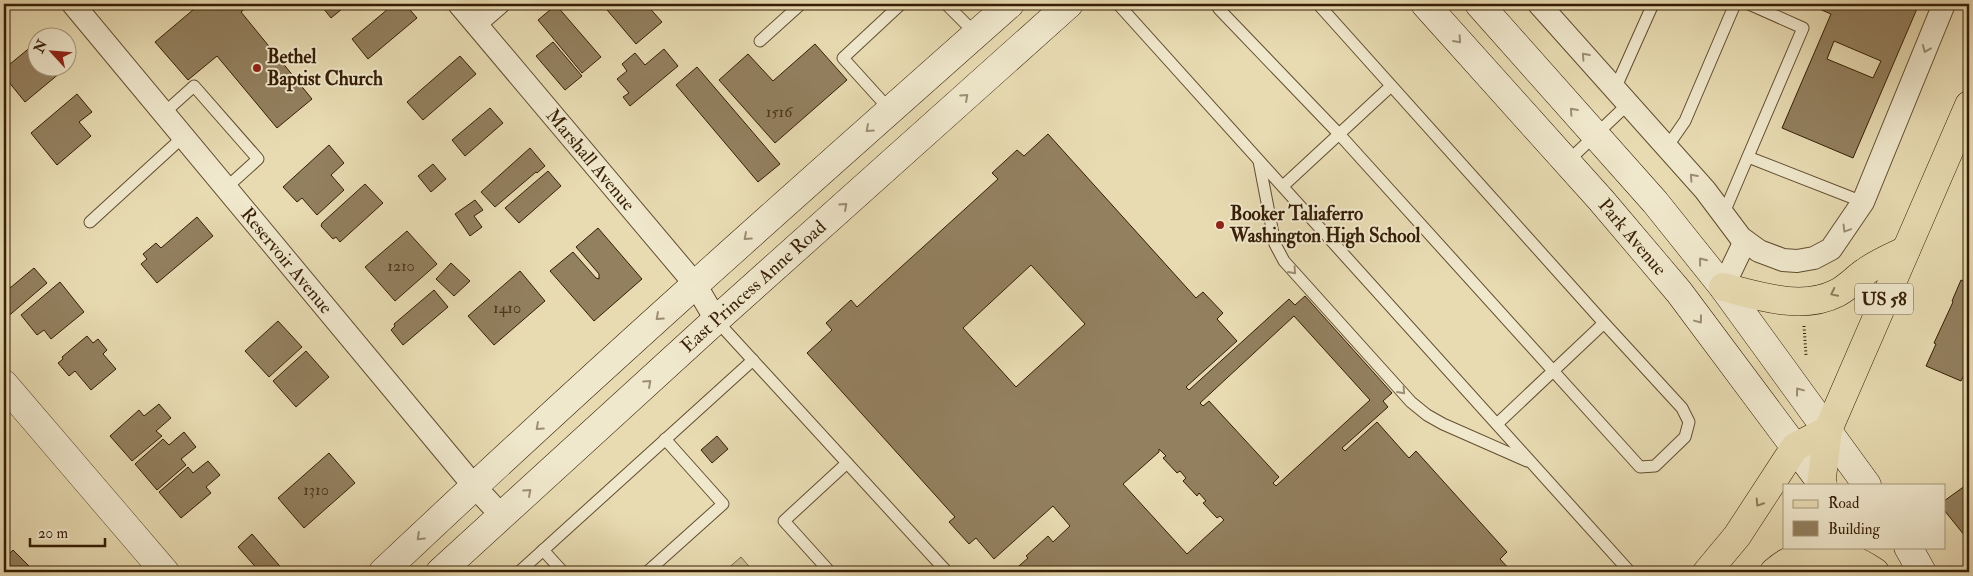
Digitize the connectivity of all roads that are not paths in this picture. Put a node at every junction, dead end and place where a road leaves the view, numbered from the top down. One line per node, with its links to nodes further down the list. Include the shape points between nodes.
1 (73, 4): 26 (street, Reservoir Avenue)
2 (459, 4): 19 (street, Marshall Avenue)
3 (498, 4): 19 (street)
4 (801, 4): 21 (lane)
5 (901, 4): 25 (lane, via 843,58)
6 (946, 4): 20 (lane)
7 (1010, 4): 20 (main road)
8 (1069, 4): 43 (main road, East Princess Anne Road, one-way to 8)
9 (1118, 4): 32 (lane)
10 (1216, 4): 27 (lane)
11 (1318, 4): 22 (lane)
12 (1426, 4): 33 (main road, Park Avenue, one-way to 33)
13 (1478, 4): 28 (main road, Park Avenue, one-way to 13)
14 (1538, 4): 23 (street, one-way to 14)
15 (1653, 4): 23 (lane)
16 (1735, 4): 30 (lane, via 1685,121)
17 (1749, 4): 31 (lane, via 1803,28)
18 (1944, 4): 36 (street, one-way to 36)
19 (476, 23): 41 (street, Marshall Avenue)
20 (976, 34): 25 (main road)
21 (760, 41)
22 (1391, 86): 27 (lane); 44 (lane)
23 (1621, 96): 28 (lane); 30 (street)
24 (1969, 105): 40 (main road, US 58)
25 (890, 110): 41 (main road, one-way to 41)
26 (164, 113): 29 (street, Reservoir Avenue); 35 (lane, via 194,86 258,159)
27 (1339, 134): 34 (lane); 46 (lane)
28 (1596, 136): 33 (lane); 42 (main road, Park Avenue, one-way to 28, via 1655,202)
29 (183, 137): 35 (street, Reservoir Avenue); 38 (lane)
30 (1667, 147): 37 (street, one-way to 30)
31 (1748, 157): 36 (lane); 37 (lane)
32 (1258, 160): 34 (lane); 53 (lane, one-way to 53, via 1275,244 1290,268 1427,415)
33 (1567, 162): 51 (main road, Park Avenue, one-way to 51, via 1679,292)
34 (1283, 186): 48 (lane)
35 (226, 188): 56 (street, Reservoir Avenue)
36 (1863, 202): 39 (street, one-way to 39, via 1832,249 1814,258 1784,260 1759,251)
37 (1724, 215): 39 (street)
38 (90, 222)
39 (1745, 241): 42 (street)
40 (1906, 250): 42 (main road, one-way to 42, via 1866,271 1838,293 1818,300 1802,302 1763,297); 49 (main road, US 58)
41 (695, 284): 43 (street, Marshall Avenue); 56 (main road, one-way to 56)
42 (1723, 287): 49 (main road, Park Avenue, one-way to 42)
43 (716, 320): 45 (lane); 57 (main road, East Princess Anne Road, one-way to 43)
44 (1604, 323): 46 (lane); 46 (lane, via 1682,408 1688,422 1685,437 1655,466 1640,467)
45 (753, 360): 50 (lane); 52 (lane)
46 (1553, 372): 48 (lane)
47 (4, 384): 62 (main road)
48 (1497, 424): 53 (lane)
49 (1828, 430): 51 (main road); 54 (main road, US 58); 55 (main road, Park Avenue)
50 (665, 440): 61 (lane); 67 (lane, via 723,504)
51 (1794, 447): 54 (main road, Park Avenue); 71 (main road, one-way to 71, via 1737,536)
52 (847, 463): 68 (lane, via 784,521); 69 (lane)
53 (1532, 464): 70 (lane)
54 (1822, 484)
55 (1866, 484)
56 (474, 486): 57 (street, Reservoir Avenue); 63 (main road, one-way to 63)
57 (502, 516): 64 (main road, East Princess Anne Road)
58 (1783, 548): 72 (main road)
59 (1864, 548): 74 (main road)
60 (1909, 548): 75 (main road)
61 (543, 550): 65 (lane); 66 (lane)
62 (165, 572)
63 (383, 572)
64 (440, 572)
65 (518, 572)
66 (563, 572)
67 (648, 572)
68 (830, 572)
69 (947, 572)
70 (1630, 572)
71 (1707, 572)
72 (1767, 572)
73 (1774, 572): 74 (main road, via 1785,562 1804,553 1824,551 1848,557)
74 (1876, 572)
75 (1922, 572)

